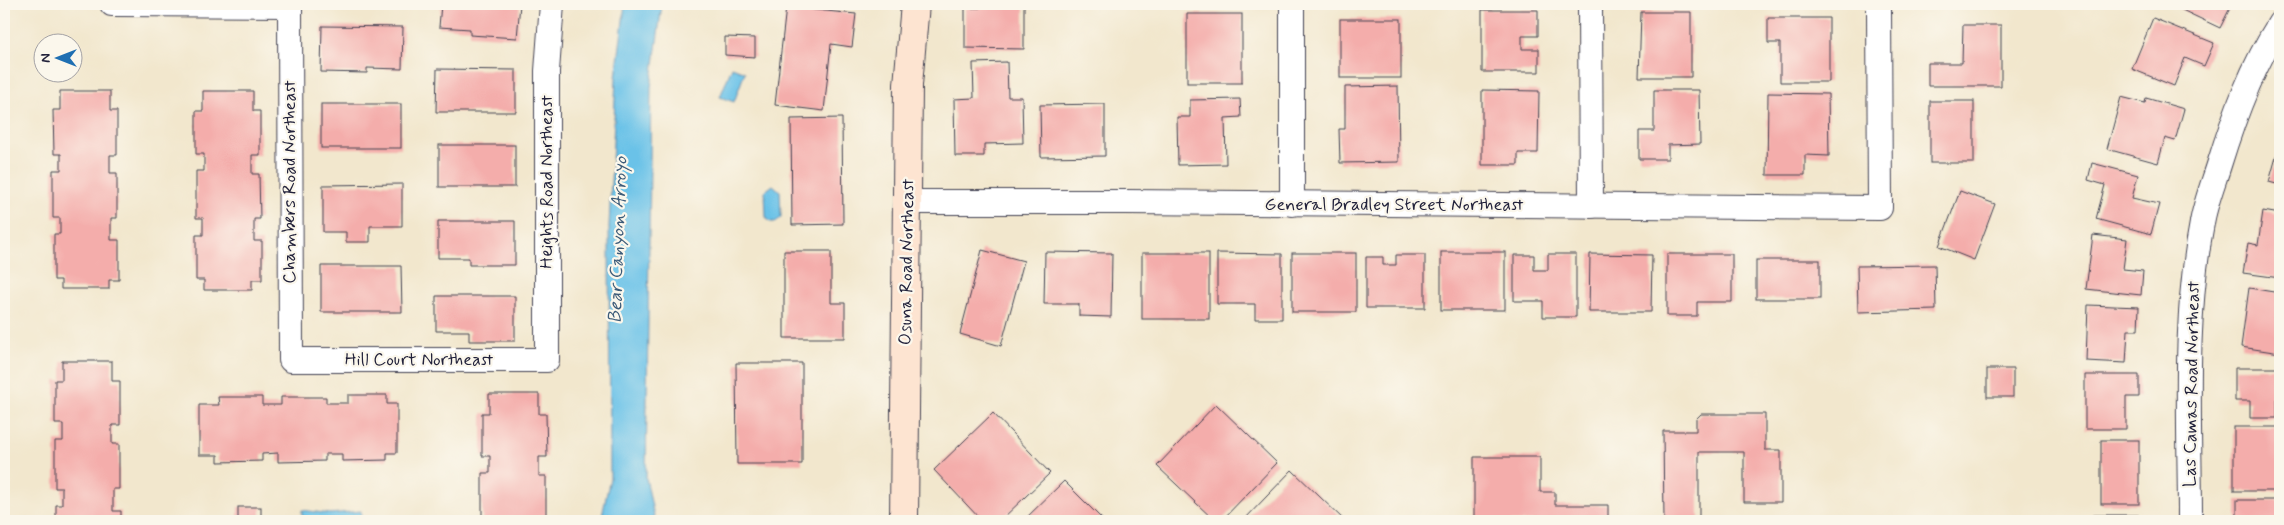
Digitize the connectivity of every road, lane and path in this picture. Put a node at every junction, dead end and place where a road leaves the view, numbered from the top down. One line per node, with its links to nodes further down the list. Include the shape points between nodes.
1 (112, 4): 2 (street)
2 (290, 4): 12 (street, Chambers Road Northeast)
3 (552, 4): 13 (street, Heights Road Northeast, via 547,71)
4 (915, 4): 9 (street, Osuna Road Northeast, via 908,85)
5 (1292, 4): 10 (street)
6 (1590, 4): 11 (street)
7 (1879, 4): 11 (street, General Bradley Street Northeast, via 1880,208)
8 (2280, 23): 15 (street, Las Camas Road Northeast, via 2233,121 2202,222 2190,341)
9 (908, 202): 10 (street, General Bradley Street Northeast); 14 (street, Osuna Road Northeast)
10 (1292, 204): 11 (street, General Bradley Street Northeast)
11 (1591, 206)
12 (291, 360): 13 (street, Hill Court Northeast)
13 (547, 360)
14 (904, 521)
15 (2190, 521)

